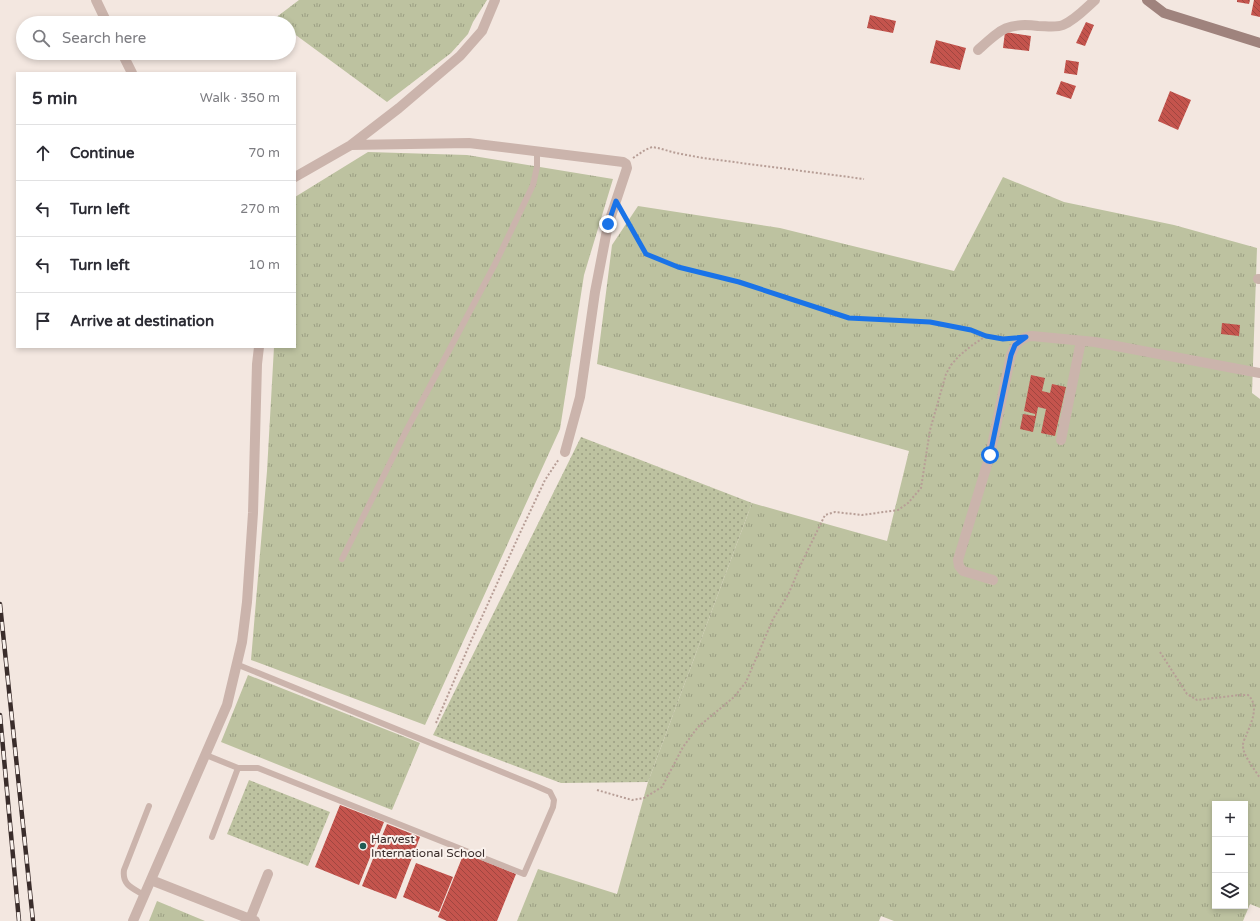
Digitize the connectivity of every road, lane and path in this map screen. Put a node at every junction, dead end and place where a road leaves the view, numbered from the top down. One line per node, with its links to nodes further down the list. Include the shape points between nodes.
1 (96, 0): 5 (street)
2 (495, 0): 10 (street, via 482,31 460,56)
3 (1095, 0): 7 (street, via 1063,25 1011,26 998,31)
4 (1147, 0): 6 (street, via 1164,14)
5 (104, 16)
6 (1260, 43)
7 (978, 50)
8 (126, 60): 9 (street)
9 (132, 72)
10 (351, 145): 11 (street, via 469,143); 13 (street)
11 (537, 151): 12 (street); 23 (lane, via 533,185 495,264)
12 (626, 164): 14 (path, via 645,150 658,148 702,158); 15 (street, via 627,168)
13 (296, 175)
14 (864, 179)
15 (616, 201): 16 (path, via 646,254 678,267 739,282 849,318 930,322 971,330); 22 (street, via 608,224 596,285 580,397)
16 (986, 336): 17 (path, via 1003,339); 31 (path, via 959,356 946,374 930,430 920,488 908,503 898,510 862,515 835,512 825,515 746,682 734,697 698,727 683,747 662,787 644,798 632,800)
17 (1026, 337): 18 (street); 24 (street, via 1015,345 1011,355 990,455 958,560 964,571)
18 (1081, 341): 20 (street); 21 (street)
19 (259, 348): 26 (street, via 253,521 247,602 242,642)
20 (1260, 373)
21 (1061, 440)
22 (565, 452): 27 (path, via 545,480)
23 (342, 559)
24 (994, 580)
25 (1160, 652): 30 (path, via 1187,694 1197,700 1240,695 1248,695 1252,699 1254,708 1243,745 1247,758)
26 (236, 664): 28 (street, via 227,705); 29 (lane, via 534,785 550,792 554,800 524,874 258,768)
27 (436, 723)
28 (206, 755): 29 (lane); 35 (street)
29 (238, 768): 33 (lane)
30 (1260, 778)
31 (597, 790)
32 (149, 806): 36 (lane, via 123,876 126,884)
33 (212, 837)
34 (268, 874): 37 (street)
35 (151, 880): 36 (street); 37 (street)
36 (144, 895): 38 (street)
37 (252, 920)
38 (133, 921)

